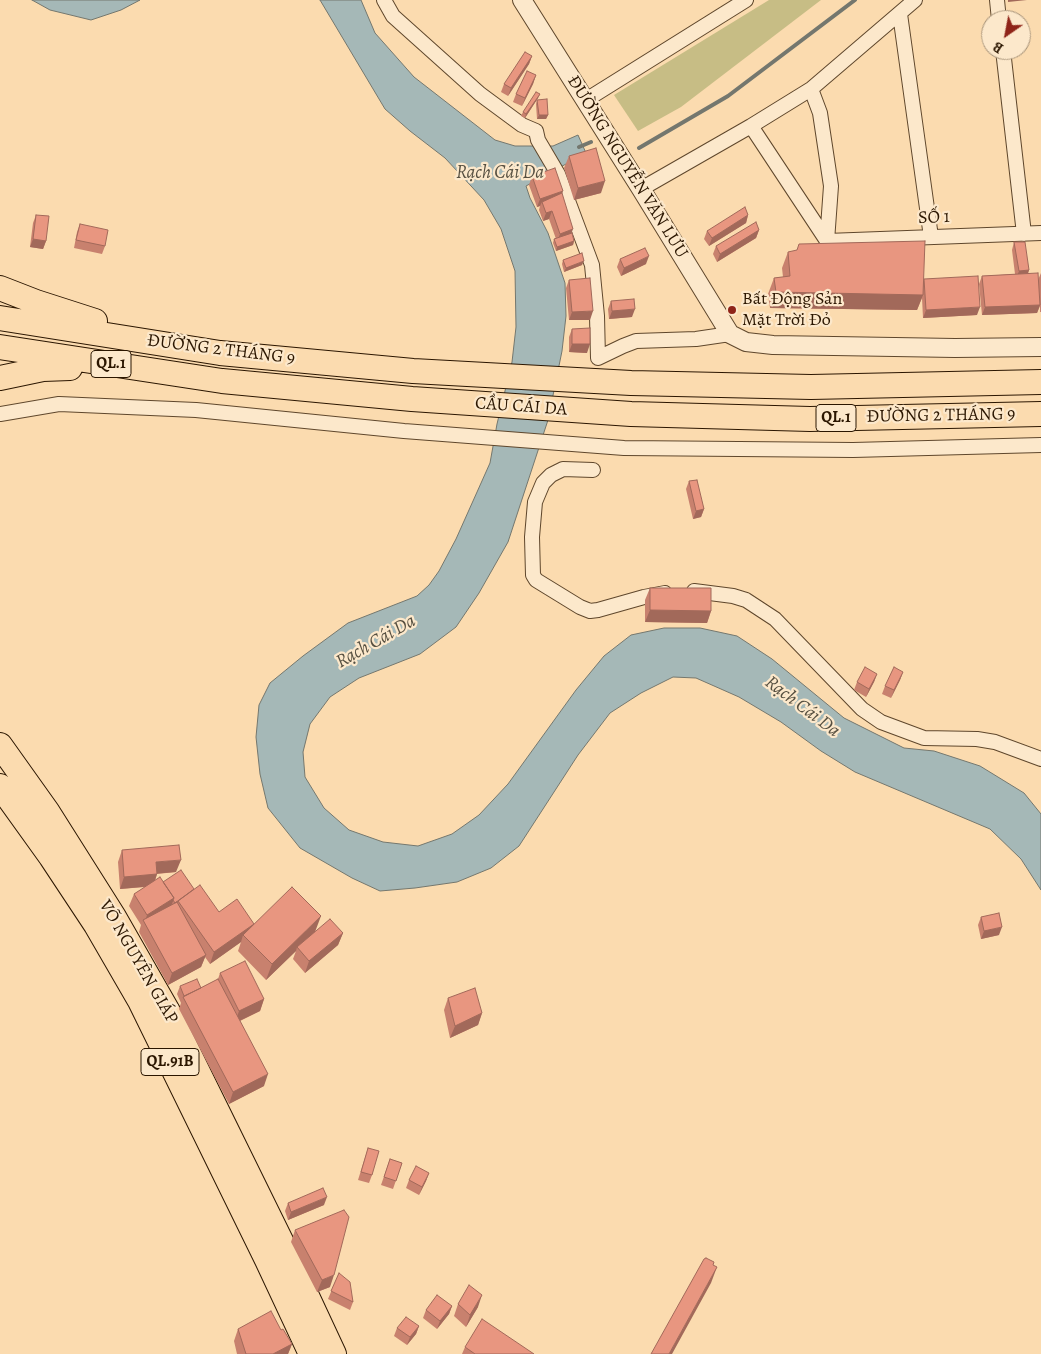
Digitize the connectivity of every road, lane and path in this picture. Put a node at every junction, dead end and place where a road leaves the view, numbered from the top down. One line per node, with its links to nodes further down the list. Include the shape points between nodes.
1 (384, 0): 17 (street, via 393,16 404,26 502,111 536,132 558,174 593,270 598,358 636,341)
2 (522, 0): 8 (street, ĐƯỜNG NGUYỄN VĂN LƯU)
3 (746, 0): 8 (street)
4 (915, 0): 5 (street)
5 (900, 14): 7 (street); 13 (street)
6 (1004, 60): 12 (street)
7 (811, 89): 9 (street); 14 (street, via 820,113 831,186)
8 (586, 100): 10 (street, ĐƯỜNG NGUYỄN VĂN LƯU)
9 (751, 126): 10 (street); 14 (street)
10 (641, 189): 17 (street, ĐƯỜNG NGUYỄN VĂN LƯU)
11 (1041, 233): 12 (street, SỐ 1)
12 (1024, 234): 13 (street, SỐ 1)
13 (931, 237): 14 (street, SỐ 1)
14 (828, 241)
15 (0, 288): 20 (highway, via 88,319)
16 (0, 318): 20 (highway, ĐƯỜNG 2 THÁNG 9 / QL.1)
17 (730, 334): 19 (street, via 746,342 773,345)
18 (0, 347): 23 (highway, ĐƯỜNG 2 THÁNG 9 / QL.1)
19 (1041, 347)
20 (220, 353): 21 (highway, ĐƯỜNG 2 THÁNG 9 / QL.1)
21 (413, 371): 25 (highway, CẦU CÁI DA / QL.1)
22 (0, 378): 23 (highway, via 43,369 91,366)
23 (222, 380): 26 (highway, ĐƯỜNG 2 THÁNG 9 / QL.1)
24 (1041, 382): 25 (highway, ĐƯỜNG 2 THÁNG 9 / QL.1, via 811,387)
25 (632, 383)
26 (412, 399): 28 (highway, CẦU CÁI DA / QL.1)
27 (0, 414): 30 (street, via 59,404 196,410 404,431 624,448 853,450)
28 (631, 414): 29 (highway, ĐƯỜNG 2 THÁNG 9 / QL.1, via 810,419)
29 (1041, 414)
30 (1041, 445)
31 (593, 470): 33 (street, via 563,469 543,483 536,502 532,537 533,575 539,583 590,611 678,591 746,600 775,619 862,709 881,722 924,738 995,742)
32 (0, 745): 35 (highway, VÕ NGUYÊN GIÁP / QL.91B, via 47,811 114,917 165,1007)
33 (1041, 759)
34 (0, 786): 35 (highway, VÕ NGUYÊN GIÁP / QL.91B, via 52,857 96,926 140,1001)
35 (276, 1256): 36 (highway, VÕ NGUYÊN GIÁP / QL.91B); 37 (highway, VÕ NGUYÊN GIÁP / QL.91B)
36 (311, 1354)
37 (334, 1354)

